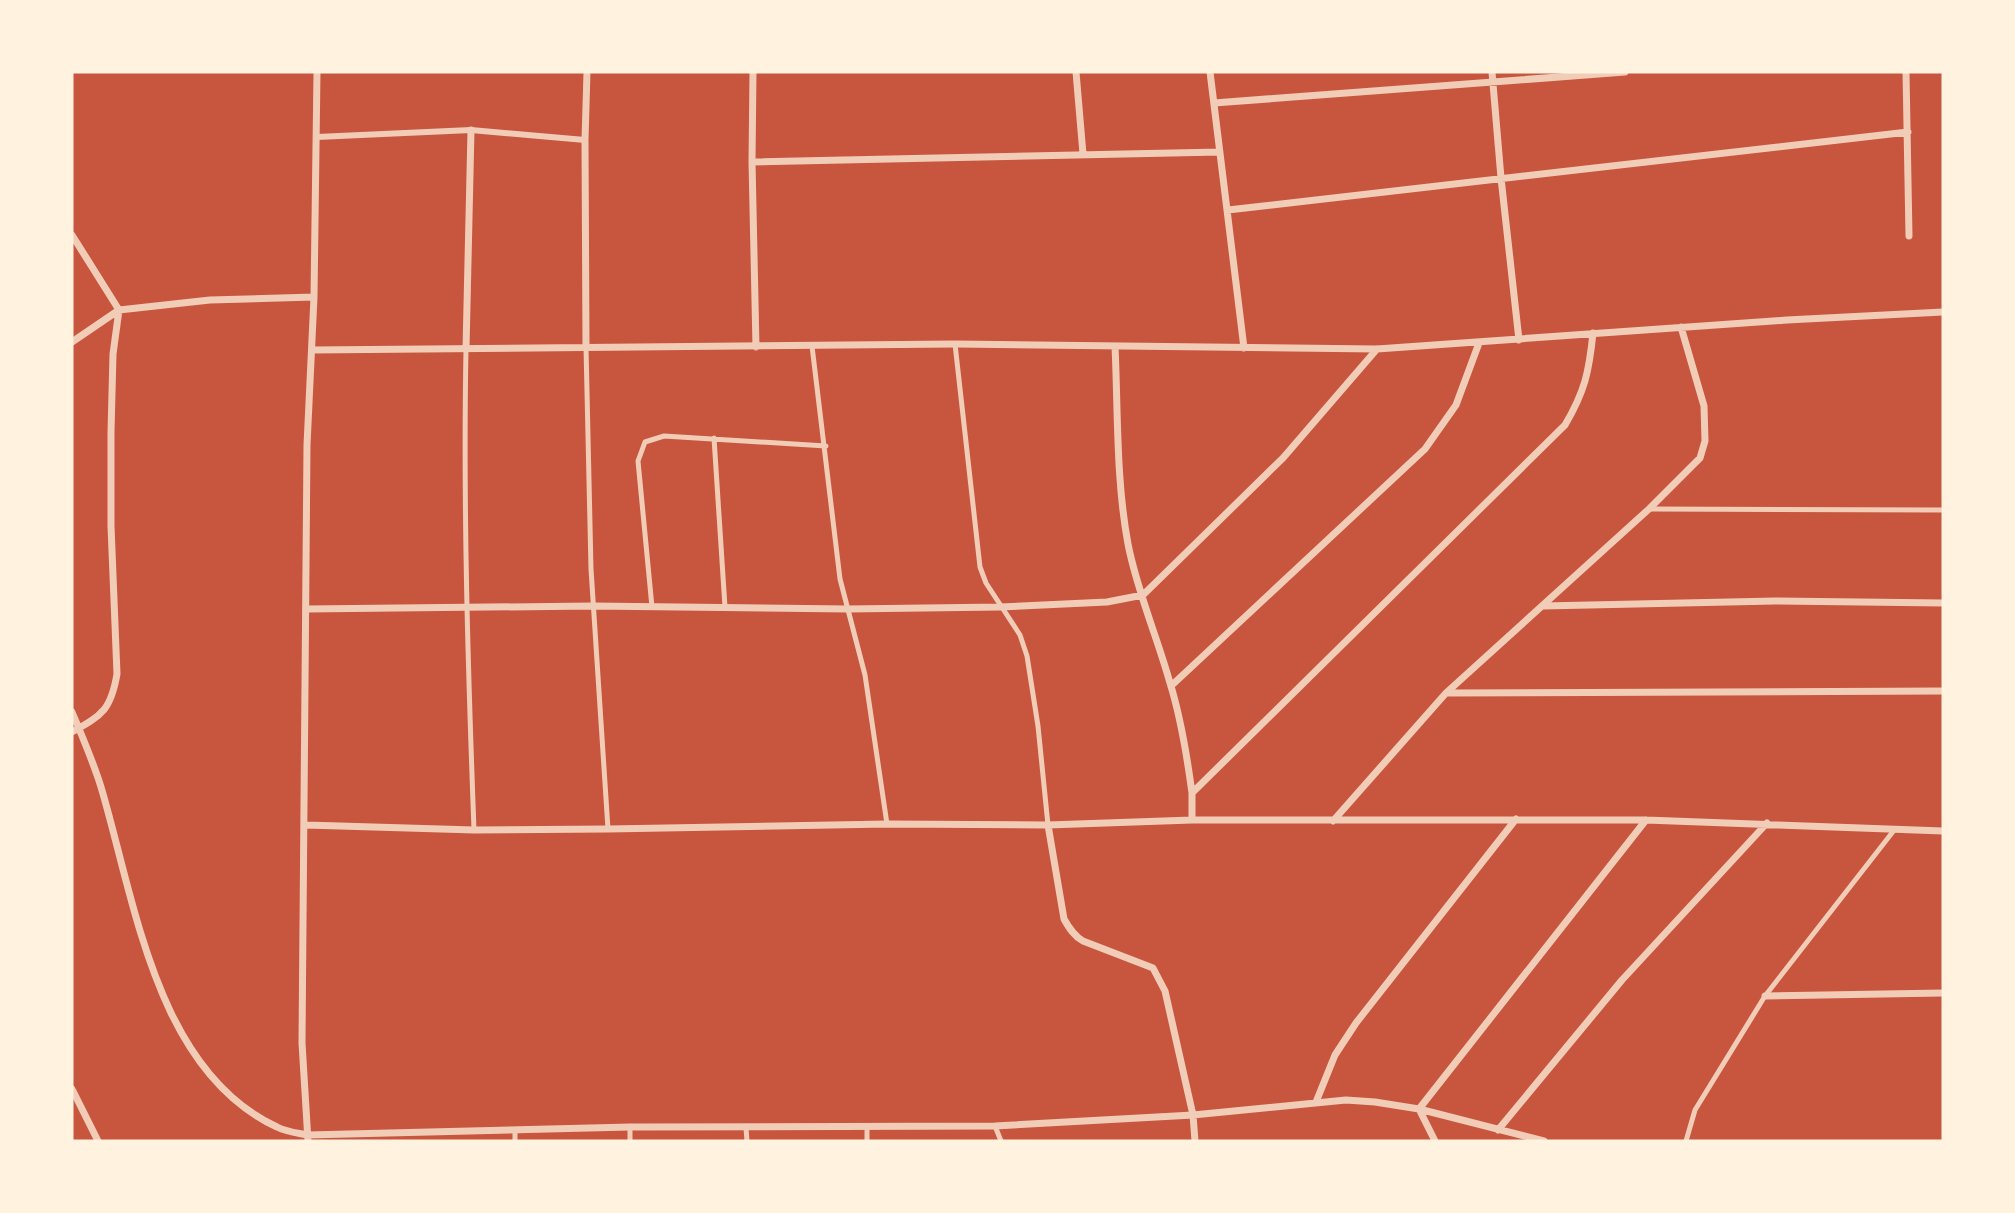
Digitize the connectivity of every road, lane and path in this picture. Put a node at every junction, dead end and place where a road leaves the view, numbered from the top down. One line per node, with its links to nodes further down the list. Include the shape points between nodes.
1 (317, 72): 13 (street)
2 (587, 72): 14 (street)
3 (753, 72): 17 (street)
4 (1076, 72): 16 (street)
5 (1210, 72): 10 (street)
6 (1492, 72): 9 (street)
7 (1625, 72): 9 (street)
8 (1906, 72): 12 (street)
9 (1493, 81): 10 (street); 18 (street)
10 (1214, 103): 15 (street)
11 (471, 130): 13 (street); 14 (street); 36 (street)
12 (1908, 132): 18 (street); 21 (street)
13 (317, 137): 22 (street)
14 (585, 139): 31 (street)
15 (1220, 152): 16 (street); 19 (street)
16 (1083, 154): 17 (street)
17 (752, 162): 32 (street)
18 (1500, 178): 19 (street); 27 (street)
19 (1228, 210): 35 (street)
20 (72, 235): 23 (street)
21 (1909, 236)
22 (314, 297): 23 (street, via 210,300); 38 (street)
23 (119, 310): 28 (street); 57 (street, via 111,432 117,674 108,705)
24 (1943, 313): 25 (street)
25 (1681, 327): 26 (street); 41 (street, via 1704,406 1705,441 1700,458)
26 (1593, 333): 27 (street); 58 (street, via 1589,372 1580,400 1564,425)
27 (1519, 340): 29 (street)
28 (72, 342)
29 (1479, 343): 37 (street); 53 (street, via 1456,405 1425,449)
30 (955, 344): 33 (street); 34 (street); 49 (lane, via 980,567)
31 (586, 346): 32 (street); 36 (street); 45 (lane)
32 (756, 346): 33 (street)
33 (812, 346): 40 (lane)
34 (1115, 346): 35 (street); 43 (street, via 1122,501)
35 (1244, 348): 37 (street)
36 (466, 349): 38 (street); 50 (lane)
37 (1377, 349): 43 (street, via 1283,458)
38 (312, 350): 51 (street)
39 (714, 438): 40 (lane); 47 (lane, via 664,436 643,446 638,461); 48 (lane)
40 (826, 446): 52 (lane)
41 (1649, 509): 42 (lane); 46 (street)
42 (1943, 510)
43 (1143, 595): 49 (street, via 1107,602); 53 (street)
44 (1943, 603): 46 (street)
45 (593, 606): 47 (street); 50 (street); 68 (lane)
46 (1542, 606): 55 (street)
47 (652, 607): 48 (street)
48 (725, 607): 52 (street)
49 (1000, 607): 52 (street); 66 (lane, via 1020,635 1027,656)
50 (466, 608): 51 (street); 69 (lane)
51 (307, 609): 64 (street)
52 (848, 609): 65 (lane, via 865,675)
53 (1171, 686): 58 (street)
54 (1943, 691): 55 (street)
55 (1446, 693): 62 (street)
56 (72, 712): 57 (street)
57 (75, 730): 83 (street, via 100,784 161,992 180,1029 205,1069 235,1100 279,1129)
58 (1192, 793): 59 (street)
59 (1192, 820): 62 (street); 66 (street)
60 (1516, 820): 61 (street); 62 (street); 74 (street, via 1356,1023 1335,1055)
61 (1646, 820): 63 (street); 75 (street)
62 (1333, 821)
63 (1767, 822): 67 (street); 81 (street, via 1622,980)
64 (306, 824): 69 (street); 83 (street, via 302,1043)
65 (887, 824): 66 (street); 68 (street)
66 (1048, 825): 76 (street, via 1064,919 1076,937 1158,974)
67 (1895, 828): 70 (street); 72 (lane)
68 (608, 829): 69 (street)
69 (474, 830)
70 (1943, 831)
71 (1943, 993): 72 (street)
72 (1765, 996): 93 (lane, via 1695,1110)
73 (72, 1089): 84 (street)
74 (1317, 1102): 75 (street, via 1375,1102); 76 (street)
75 (1419, 1109): 81 (street); 91 (street)
76 (1193, 1115): 78 (street); 90 (street)
77 (866, 1126): 78 (street); 80 (street); 88 (lane)
78 (995, 1126): 89 (lane)
79 (630, 1127): 80 (street); 82 (street); 86 (lane)
80 (746, 1128): 87 (lane)
81 (1498, 1130): 92 (street)
82 (515, 1131): 83 (street); 85 (lane)
83 (308, 1138)
84 (98, 1141)
85 (515, 1141)
86 (631, 1141)
87 (747, 1141)
88 (867, 1141)
89 (1002, 1141)
90 (1195, 1141)
91 (1435, 1141)
92 (1544, 1141)
93 (1686, 1141)

